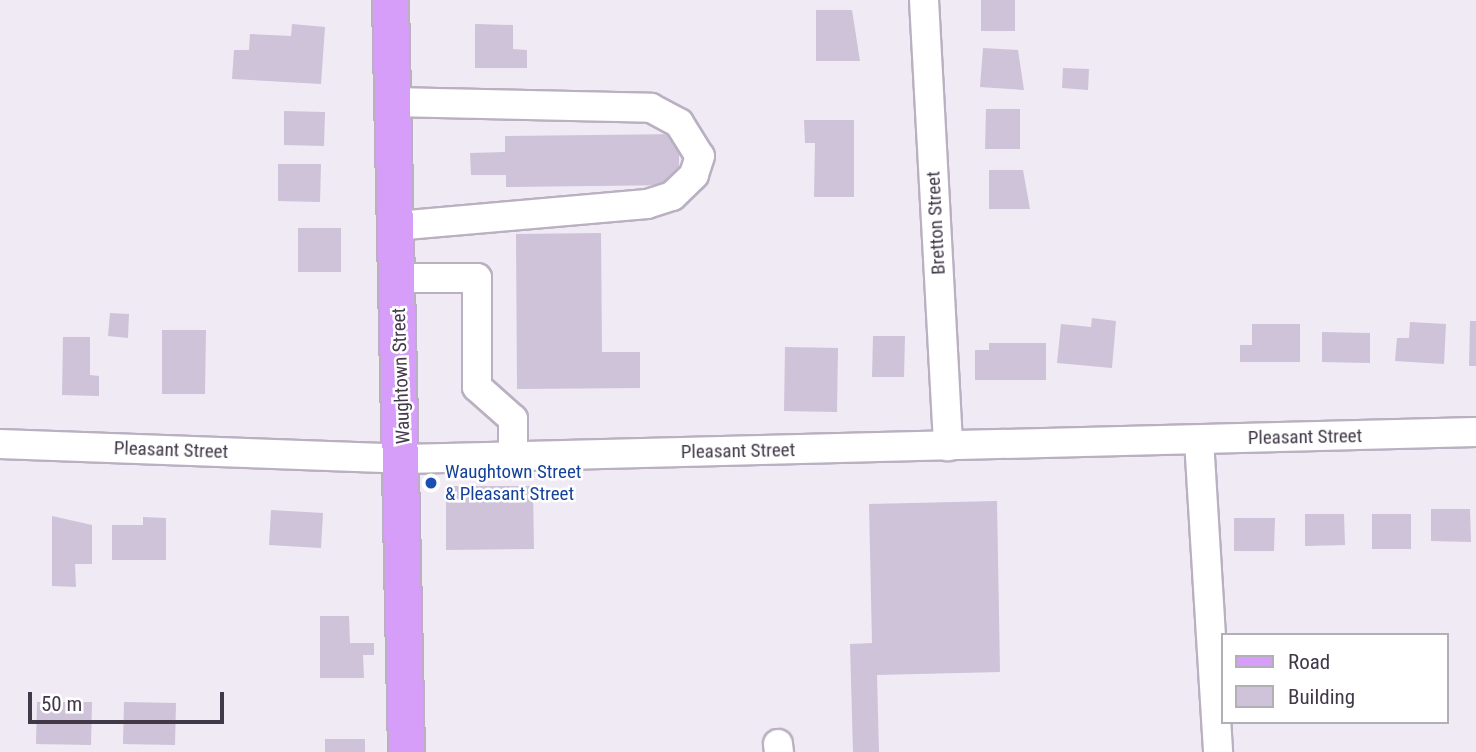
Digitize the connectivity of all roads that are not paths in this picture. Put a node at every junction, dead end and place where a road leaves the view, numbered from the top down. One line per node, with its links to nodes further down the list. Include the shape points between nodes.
1 (390, 0): 3 (main road, Waughtown Street)
2 (924, 0): 9 (street, Bretton Street)
3 (393, 102): 4 (main road, Waughtown Street); 4 (street, via 651,108 679,123 699,156 694,175 671,196 647,204)
4 (397, 226): 5 (main road, Waughtown Street)
5 (398, 278): 10 (street, via 477,278 477,387 513,419); 11 (main road, Waughtown Street)
6 (1476, 432): 7 (street, Pleasant Street)
7 (1199, 440): 9 (street, Pleasant Street); 13 (street)
8 (0, 444): 11 (street, Pleasant Street)
9 (948, 446): 10 (street, Pleasant Street)
10 (513, 457): 11 (street, Pleasant Street)
11 (404, 459): 12 (main road, Waughtown Street)
12 (406, 752)
13 (1218, 752)

